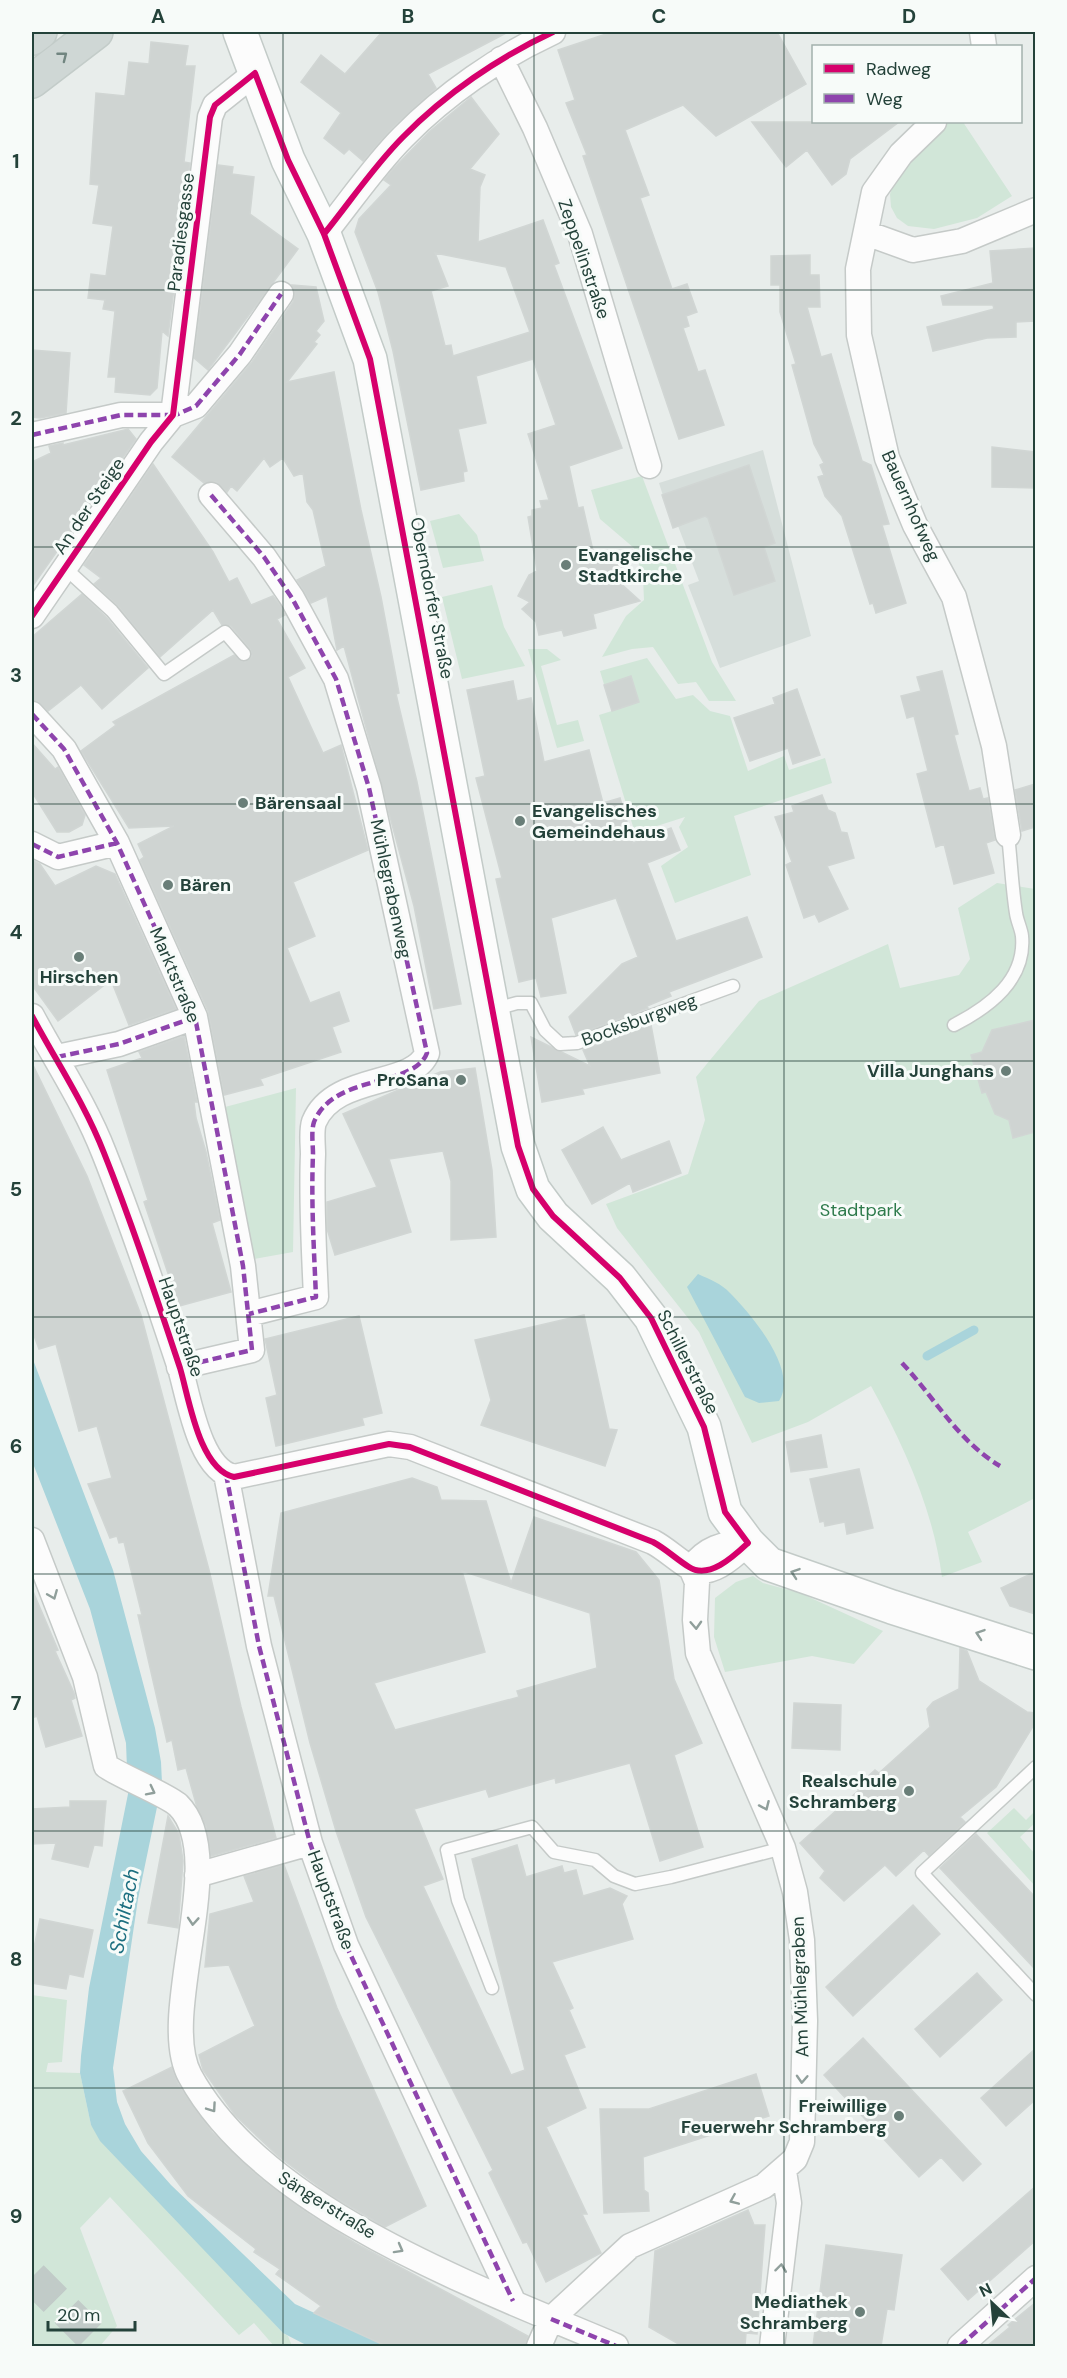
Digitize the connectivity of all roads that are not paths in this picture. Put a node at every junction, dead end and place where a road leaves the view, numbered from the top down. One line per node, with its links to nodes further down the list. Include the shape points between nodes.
1 (40, 32): 5 (main road)
2 (96, 32): 8 (main road, one-way to 2)
3 (238, 33): 7 (main road, Oberndorfer Straße)
4 (540, 34): 6 (street)
5 (32, 38)
6 (501, 59): 12 (street, via 402,137); 16 (street, Zeppelinstraße, via 580,234)
7 (255, 73): 12 (main road, Oberndorfer Straße, via 288,160); 14 (street, Paradiesgasse, via 215,105 210,117)
8 (32, 81)
9 (933, 123): 11 (street, Bauernhofweg, via 901,154 874,192)
10 (1034, 212): 11 (street, via 962,242 913,250)
11 (866, 233): 22 (street, Bauernhofweg, via 858,269 859,335 875,413 887,459 915,525 954,597 994,746)
12 (324, 234): 26 (main road, Oberndorfer Straße, via 370,359)
13 (281, 294): 14 (street, An der Steige, via 240,354 196,406)
14 (173, 415): 15 (street, via 121,415); 18 (street, An der Steige)
15 (32, 435)
16 (649, 466)
17 (211, 495): 32 (street, Mühlegrabenweg, via 264,557 292,598 336,679 369,788 427,1053 413,1069 345,1091 323,1108 314,1124 316,1297)
18 (64, 568): 19 (street, An der Steige); 20 (lane, via 112,611 164,674 225,632)
19 (32, 616)
20 (244, 654)
21 (32, 714): 23 (street, Marktstraße, via 64,749)
22 (1008, 836): 29 (lane, via 1016,915 1022,935 1020,953 1012,980 994,1001)
23 (117, 843): 24 (street, via 58,857); 27 (street, Marktstraße)
24 (32, 844)
25 (733, 986): 26 (lane, Bocksburgweg, via 577,1043 560,1044 545,1030 531,1003)
26 (495, 1010): 31 (main road, Oberndorfer Straße)
27 (195, 1017): 30 (street, via 119,1044); 32 (street, Marktstraße)
28 (33, 1023): 30 (street, Hauptstraße)
29 (954, 1025)
30 (57, 1057): 33 (street, Hauptstraße, via 104,1153)
31 (518, 1146): 36 (main road, Schillerstraße, via 533,1189 553,1216 620,1278 651,1318 704,1427 726,1512)
32 (249, 1314): 33 (street, Marktstraße, via 252,1350)
33 (179, 1367): 34 (street, Hauptstraße, via 206,1454)
34 (226, 1474): 37 (street, via 234,1477 389,1444 410,1447 646,1539 674,1554); 40 (street, Hauptstraße, via 259,1646)
35 (32, 1540): 42 (street, Sängerstraße, one-way to 42, via 85,1677 106,1766 177,1804 193,1833)
36 (747, 1543): 37 (street, via 719,1566); 38 (main road, Schillerstraße, one-way to 36, via 769,1564)
37 (691, 1569): 41 (street, Am Mühlegraben, one-way to 41, via 697,1582 698,1653)
38 (1035, 1653)
39 (1035, 1767): 44 (lane, via 922,1873)
40 (310, 1843): 42 (street); 47 (street, Hauptstraße, via 346,1945)
41 (783, 1848): 43 (lane, via 635,1884 614,1876 595,1860 554,1852 532,1827 447,1850 458,1900); 45 (street, Am Mühlegraben, one-way to 45, via 802,1940 805,2021 802,2142 795,2159)
42 (197, 1875): 47 (street, Sängerstraße, one-way to 47, via 181,2037 189,2074 224,2125 302,2193 416,2258)
43 (492, 1988)
44 (1035, 1995)
45 (784, 2171): 48 (street, one-way to 48, via 741,2198 630,2246); 51 (street, one-way to 45, via 789,2203)
46 (1035, 2278): 52 (street)
47 (513, 2301): 48 (street, Sängerstraße)
48 (551, 2319): 49 (street); 50 (street)
49 (539, 2346)
50 (616, 2346)
51 (772, 2346)
52 (960, 2346)

